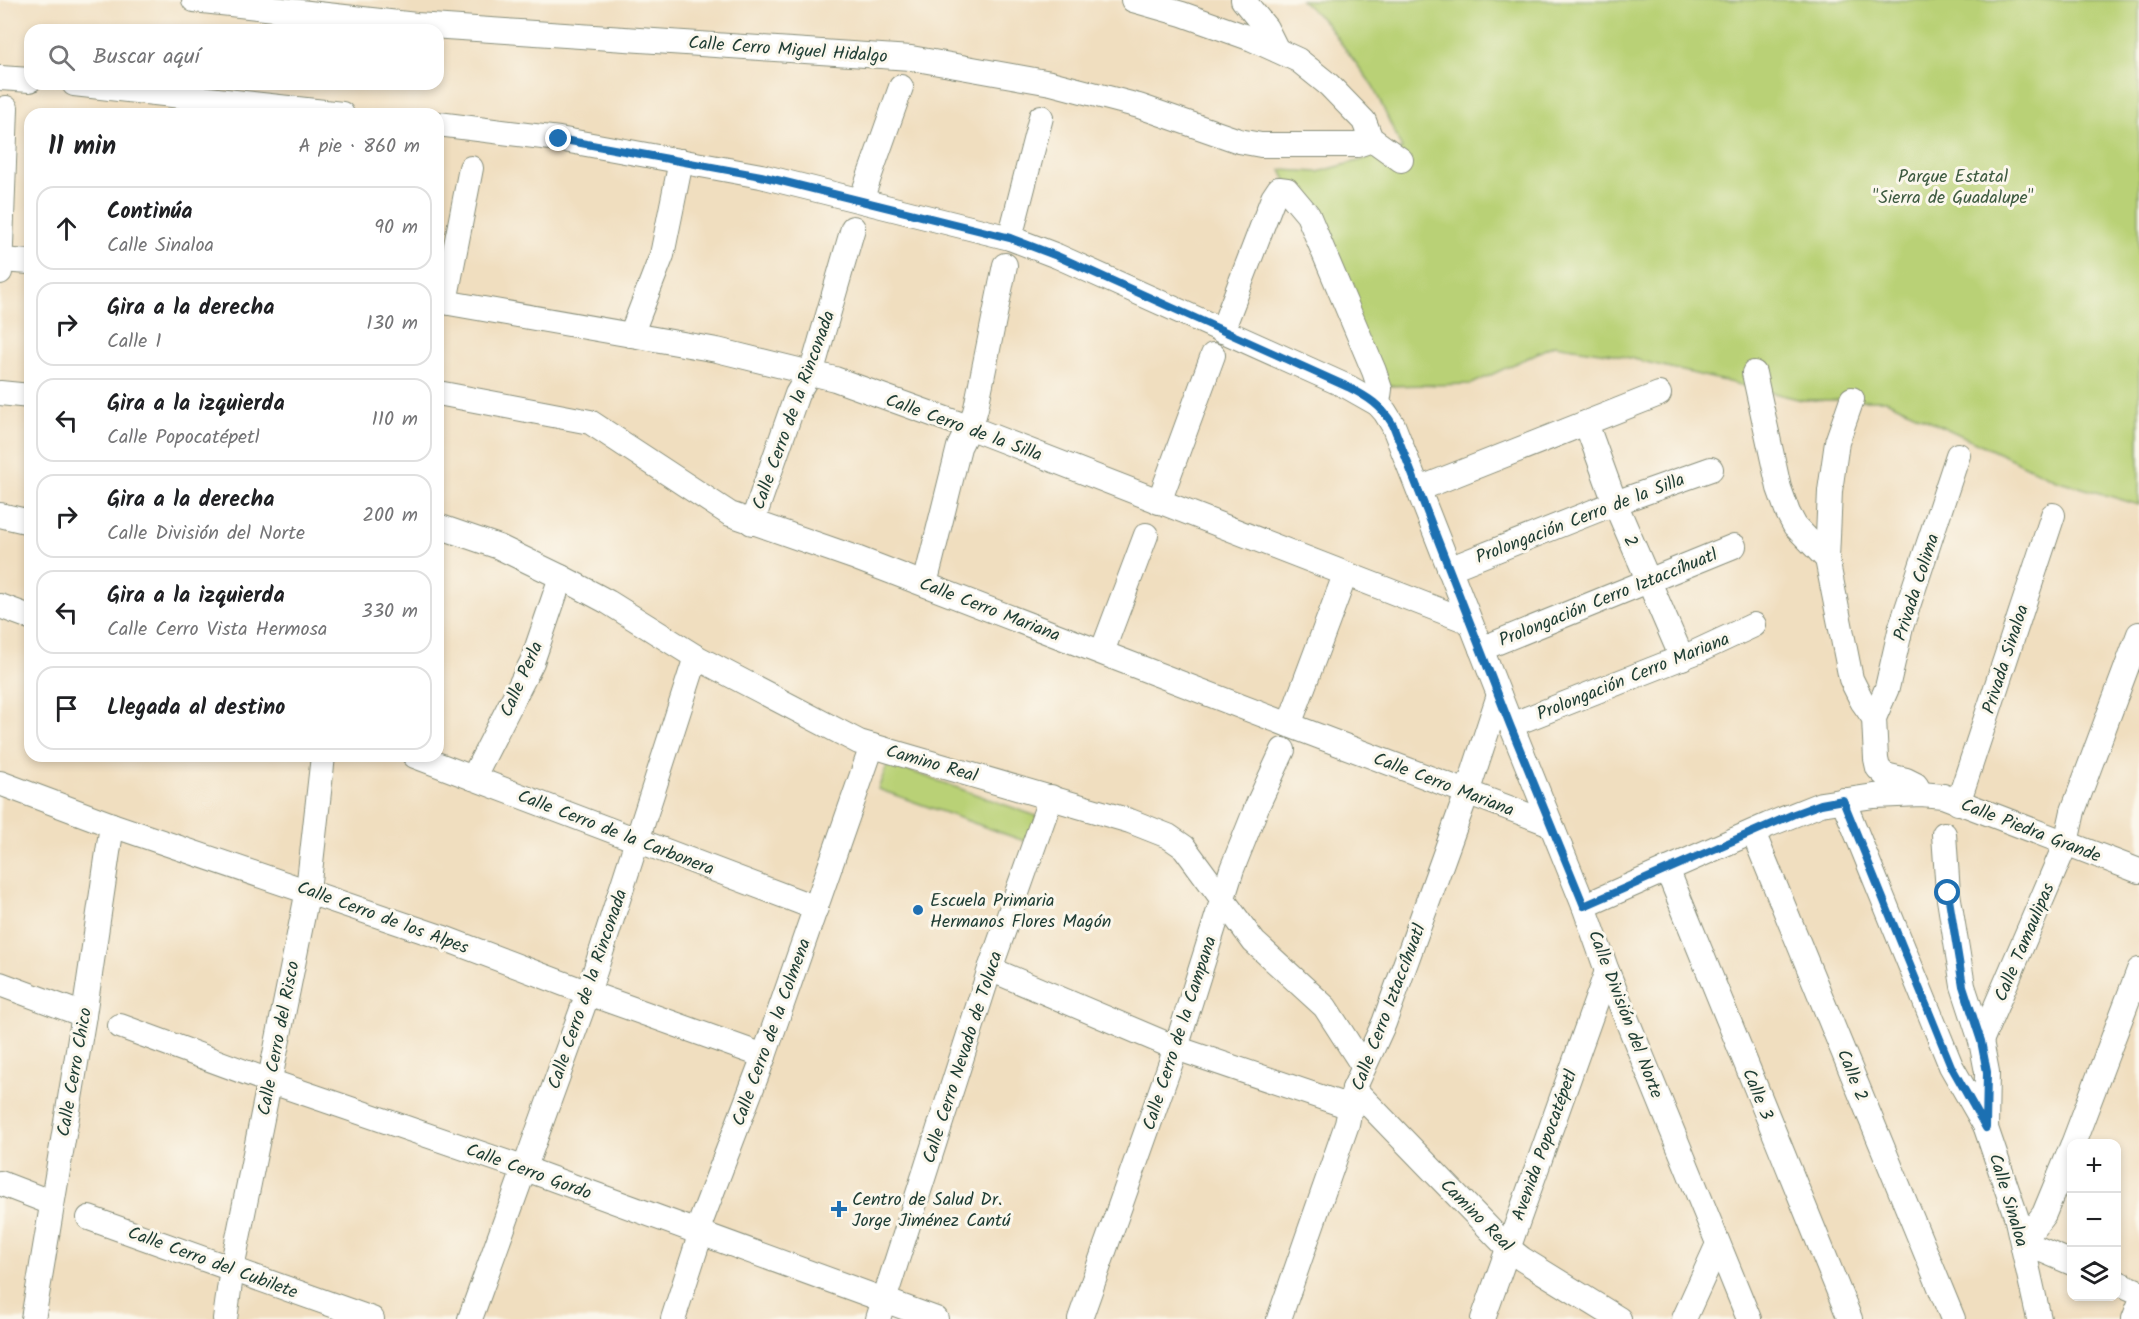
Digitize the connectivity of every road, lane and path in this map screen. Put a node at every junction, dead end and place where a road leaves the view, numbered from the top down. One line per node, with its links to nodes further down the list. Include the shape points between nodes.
1 (194, 0): 4 (street, Calle Cerro Miguel Hidalgo)
2 (1133, 0): 6 (street)
3 (1243, 0): 6 (street, via 1266,28)
4 (407, 24)
5 (444, 27): 15 (street, Calle Cerro Miguel Hidalgo, via 911,58 1051,83 1261,145 1357,145)
6 (1277, 50): 15 (street, via 1298,60 1329,85 1364,121)
7 (0, 78): 8 (street)
8 (24, 80)
9 (901, 87): 19 (street)
10 (128, 90): 12 (street)
11 (6, 108): 22 (street)
12 (288, 108)
13 (1041, 117): 21 (street)
14 (444, 125): 17 (street, via 559,139)
15 (1369, 137): 16 (street)
16 (1401, 160)
17 (681, 161): 19 (street); 29 (street, via 662,255)
18 (471, 168): 26 (street)
19 (861, 200): 21 (street)
20 (853, 228): 31 (street, Calle Cerro de la Rinconada)
21 (1010, 238): 28 (street)
22 (0, 260): 23 (street); 25 (street)
23 (24, 262)
24 (1005, 265): 40 (street, via 976,408)
25 (0, 272)
26 (444, 289)
27 (444, 303): 29 (street, Calle Cerro de la Silla)
28 (1222, 331): 38 (street); 38 (street, Calle División del Norte, via 1273,198 1279,189 1287,190 1308,215 1374,371 1380,389)
29 (631, 335): 31 (street, Calle Cerro de la Silla)
30 (1213, 355): 44 (street)
31 (810, 372): 40 (street, Calle Cerro de la Silla); 49 (street, Calle Cerro de la Rinconada, via 797,394)
32 (1754, 373): 53 (street, via 1788,513)
33 (0, 393): 36 (street)
34 (444, 394): 49 (street, Calle Cerro Mariana, via 590,422 730,514)
35 (1659, 394): 39 (street)
36 (24, 395)
37 (1852, 399): 53 (street, via 1837,442)
38 (1378, 404): 43 (street, Calle División del Norte, via 1393,425)
39 (1586, 423): 43 (street); 45 (street, 2)
40 (968, 426): 44 (street, Calle Cerro de la Silla); 58 (street, via 959,447)
41 (1958, 455): 69 (street, Privada Colima)
42 (1711, 469): 45 (street, Prolongación Cerro de la Silla)
43 (1419, 489): 54 (street, Calle División del Norte)
44 (1159, 502): 55 (street, Calle Cerro de la Silla)
45 (1615, 503): 54 (street, Prolongación Cerro de la Silla); 57 (street, 2)
46 (0, 515): 48 (street)
47 (2053, 515): 82 (street, Privada Sinaloa)
48 (24, 521)
49 (752, 523): 58 (street, Calle Cerro Mariana)
50 (444, 528): 56 (street, Camino Real, via 500,547)
51 (1146, 535): 65 (street)
52 (1734, 546): 57 (street, Prolongación Cerro Iztaccíhuatl)
53 (1827, 559): 69 (street, via 1851,679)
54 (1449, 569): 61 (street, Calle División del Norte)
55 (1345, 575): 61 (street, Calle Cerro de la Silla); 70 (street)
56 (561, 577): 66 (street, Camino Real); 76 (street, Calle Perla, via 532,662)
57 (1648, 581): 64 (street, Prolongación Cerro Iztaccíhuatl); 67 (street, 2)
58 (925, 584): 65 (street, Calle Cerro Mariana)
59 (0, 606): 60 (street)
60 (24, 615)
61 (1470, 622): 64 (street, Calle División del Norte)
62 (1754, 625): 67 (street, Prolongación Cerro Mariana)
63 (2139, 634): 88 (street, Calle Tamaulipas, via 2073,811)
64 (1481, 649): 68 (street, Calle División del Norte)
65 (1102, 652): 70 (street, Calle Cerro Mariana)
66 (696, 657): 72 (street, Camino Real); 87 (street, Calle Cerro de la Rinconada)
67 (1682, 658): 71 (street, Prolongación Cerro Mariana)
68 (1498, 694): 71 (street, Calle División del Norte); 78 (street, Calle Cerro Iztaccíhuatl)
69 (1874, 718): 79 (street, via 1876,759 1881,772 1916,785)
70 (1289, 725): 78 (street, Calle Cerro Mariana)
71 (1510, 725): 83 (street, Calle División del Norte)
72 (872, 746): 80 (street, Camino Real); 94 (street, Calle Cerro de la Colmena)
73 (1284, 750): 92 (street, Calle Cerro de la Campana, via 1258,804)
74 (322, 762): 91 (street, Calle Cerro del Risco)
75 (431, 762): 76 (street, Calle Cerro de la Carbonera)
76 (473, 778): 87 (street, Calle Cerro de la Carbonera)
77 (0, 783): 84 (street, Calle Cerro de los Alpes)
78 (1467, 792): 83 (street, Calle Cerro Mariana); 105 (street, Calle Cerro Iztaccíhuatl, via 1384,1023)
79 (1921, 794): 81 (street); 82 (street, Calle Piedra Grande)
80 (1051, 797): 92 (street, Camino Real, via 1168,836 1185,847); 95 (street, Calle Cerro Nevado de Toluca)
81 (1843, 800): 85 (street, via 1812,807); 108 (street, via 1951,1066)
82 (1958, 802): 88 (street, Calle Piedra Grande)
83 (1551, 824): 93 (street, Calle División del Norte)
84 (111, 825): 91 (street, Calle Cerro de los Alpes); 100 (street, Calle Cerro Chico)
85 (1754, 832): 89 (street); 139 (street, Calle 2)
86 (1944, 834): 102 (street, Calle Sinaloa, via 1948,893 1963,986)
87 (638, 840): 94 (street, Calle Cerro de la Carbonera); 99 (street, Calle Cerro de la Rinconada)
88 (2066, 843): 90 (street, Calle Piedra Grande); 102 (street, Calle Tamaulipas)
89 (1667, 869): 93 (street); 138 (street, Calle 3)
90 (2139, 871)
91 (308, 890): 99 (street, Calle Cerro de los Alpes); 106 (street, Calle Cerro del Risco)
92 (1222, 900): 103 (street, Calle Cerro de la Campana); 105 (street, Camino Real, via 1254,942 1325,1007)
93 (1584, 906): 97 (street, Calle División del Norte)
94 (816, 908): 104 (street, Calle Cerro de la Colmena)
95 (990, 969): 103 (street); 124 (street, Calle Cerro Nevado de Toluca)
96 (2139, 970): 109 (street)
97 (1607, 971): 117 (street, Calle División del Norte); 118 (street, Avenida Popocatépetl)
98 (0, 984): 100 (street)
99 (588, 993): 104 (street, Calle Cerro de los Alpes); 111 (street, Calle Cerro de la Rinconada)
100 (84, 1015): 113 (street, Calle Cerro Chico)
101 (120, 1026): 106 (street, Calle Cerro Gordo)
102 (1981, 1041): 108 (street, Calle Sinaloa, via 1987,1072)
103 (1176, 1048): 107 (street); 132 (street, Calle Cerro de la Campana)
104 (764, 1056): 115 (street, Calle Cerro de la Colmena)
105 (1363, 1065): 107 (street, Calle Cerro Iztaccíhuatl)
106 (269, 1081): 111 (street, Calle Cerro Gordo); 120 (street, Calle Cerro del Risco)
107 (1352, 1098): 118 (street, Camino Real); 133 (street, Calle Cerro Iztaccíhuatl, via 1347,1124)
108 (1986, 1128): 116 (street, Calle Sinaloa)
109 (2074, 1139)
110 (2067, 1157): 116 (street, via 2043,1214)
111 (523, 1168): 115 (street, Calle Cerro Gordo); 129 (street, Calle Cerro de la Rinconada)
112 (0, 1183): 113 (street)
113 (52, 1203): 126 (street, Calle Cerro Chico)
114 (89, 1218): 120 (street, Calle Cerro del Cubilete)
115 (699, 1233): 124 (street, Calle Cerro Gordo); 130 (street, Calle Cerro de la Colmena)
116 (2023, 1242): 119 (street); 125 (street, Calle Sinaloa)
117 (1718, 1244): 136 (street); 137 (street, Calle División del Norte)
118 (1508, 1247): 134 (street, Avenida Popocatépetl); 135 (street, Camino Real)
119 (2067, 1261)
120 (232, 1268): 127 (street, Calle Cerro del Risco); 128 (street, Calle Cerro del Cubilete)
121 (2121, 1284): 122 (street)
122 (2139, 1292)
123 (2139, 1306): 140 (street)
124 (882, 1310): 131 (street, Calle Cerro Gordo)
125 (2034, 1317)
126 (33, 1319)
127 (225, 1319)
128 (372, 1319)
129 (470, 1319)
130 (673, 1319)
131 (936, 1319)
132 (1080, 1319)
133 (1279, 1319)
134 (1483, 1319)
135 (1618, 1319)
136 (1684, 1319)
137 (1749, 1319)
138 (1850, 1319)
139 (1953, 1319)
140 (2134, 1319)

